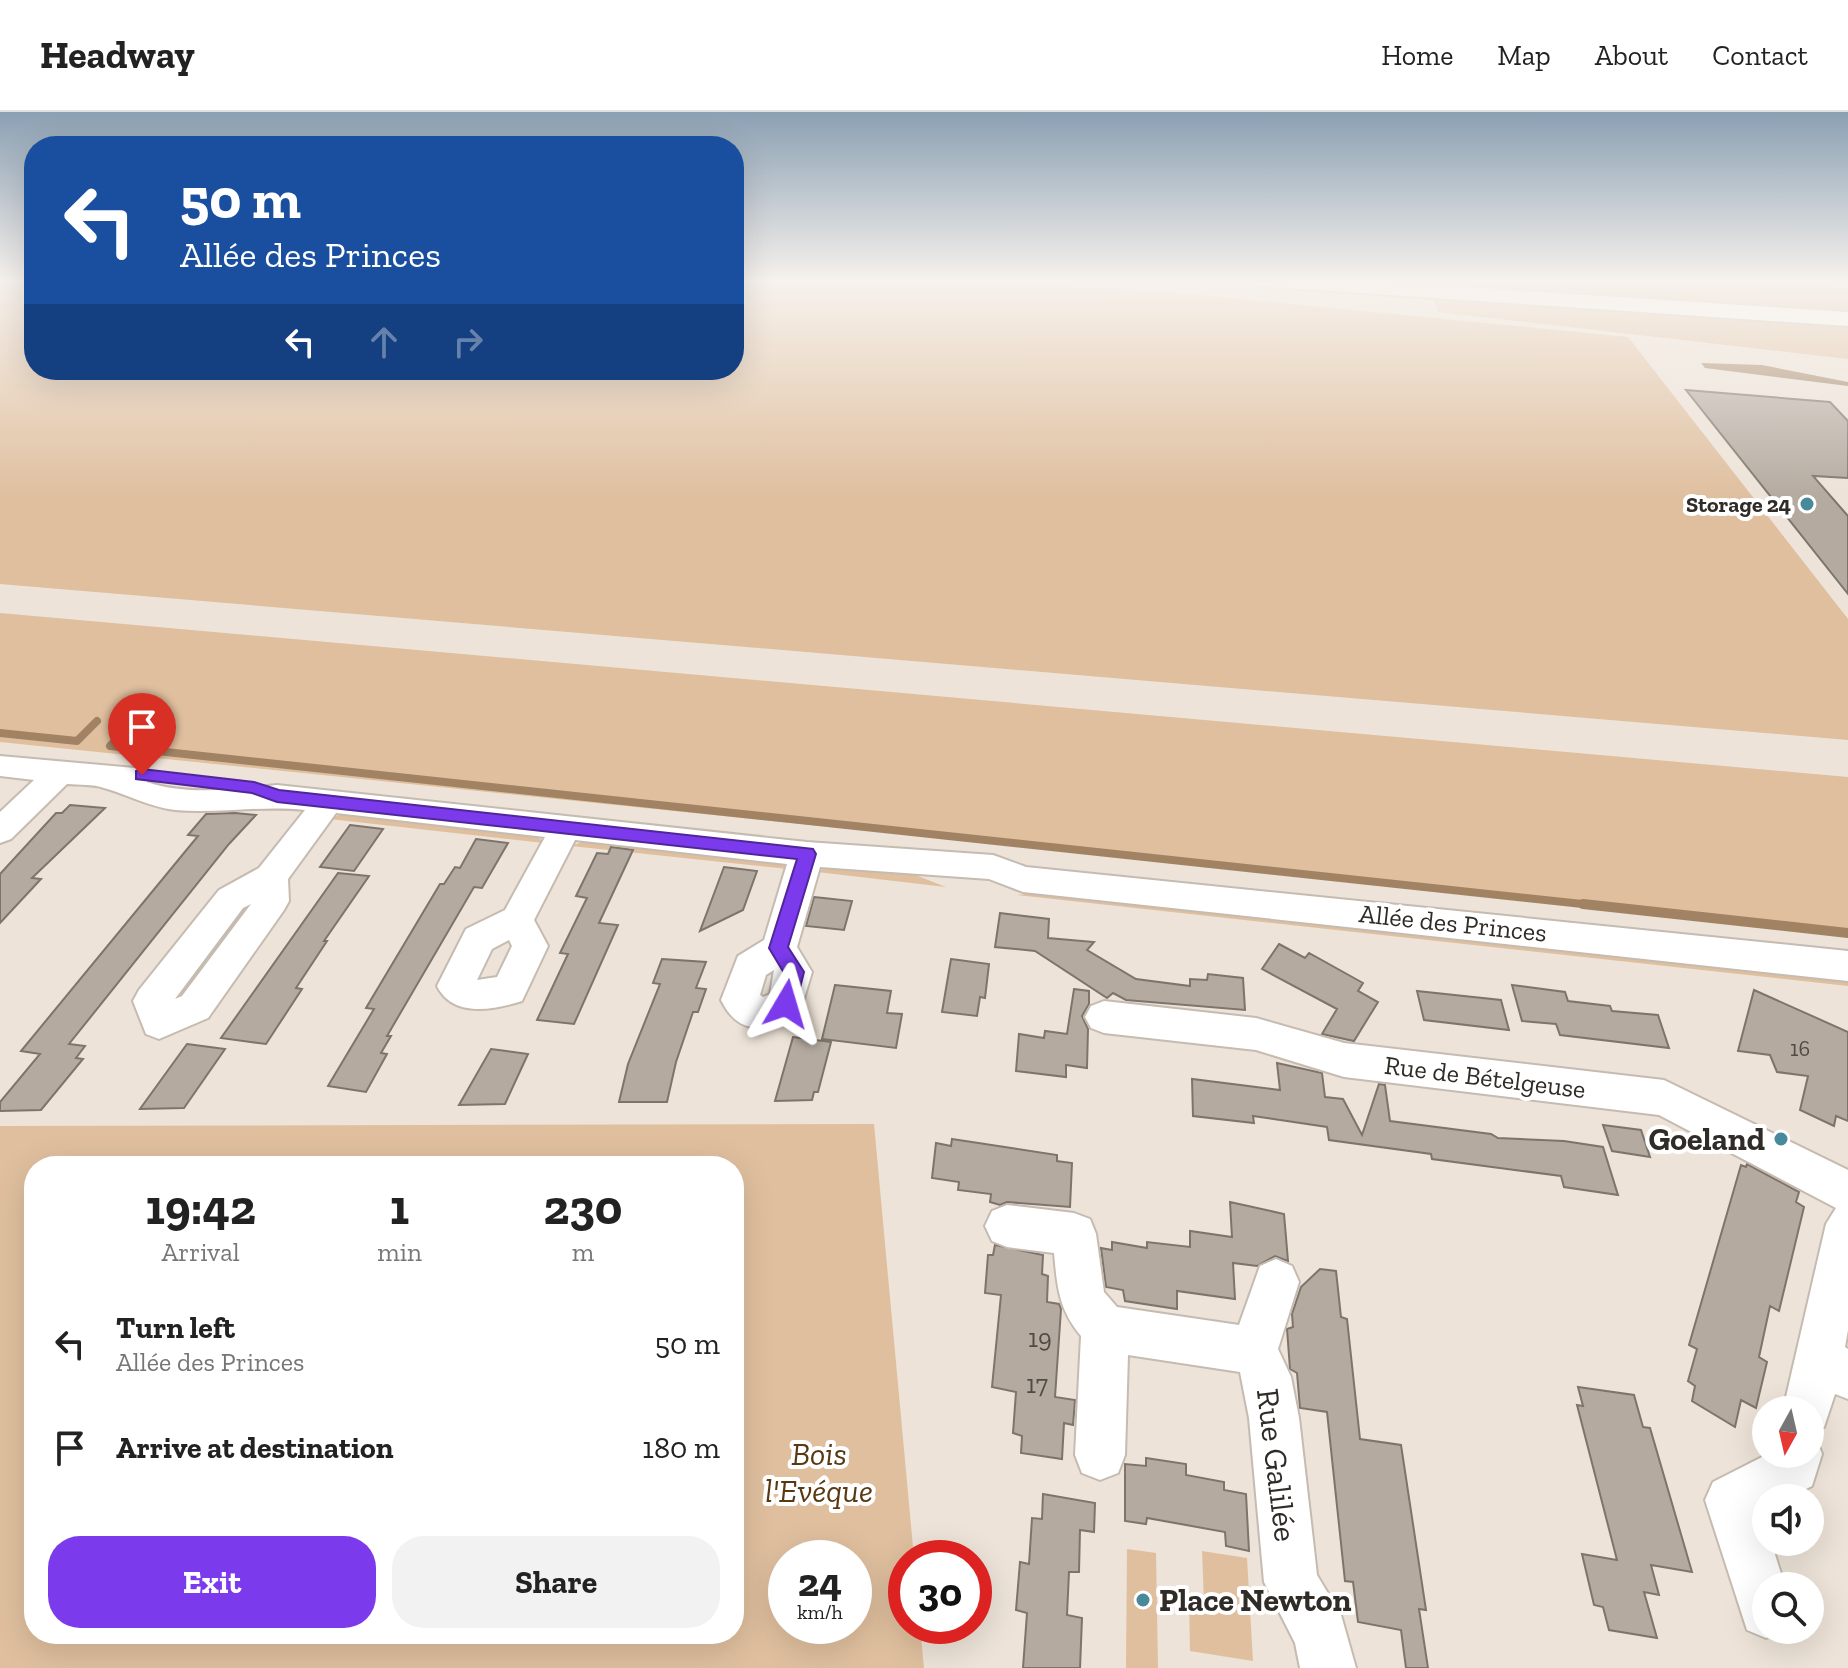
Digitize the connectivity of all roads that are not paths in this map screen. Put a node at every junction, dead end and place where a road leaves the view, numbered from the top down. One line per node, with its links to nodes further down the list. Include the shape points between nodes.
1 (0, 766): 2 (street, Allée des Princes)
2 (60, 773): 3 (street, Allée des Princes, via 111,778 135,792 224,803 277,796); 5 (street)
3 (328, 802): 4 (street, Allée des Princes); 7 (street)
4 (566, 827): 6 (street, Allée des Princes); 8 (street)
5 (0, 831)
6 (807, 854): 9 (street); 10 (street, Allée des Princes, via 910,862 949,881 1010,890 1059,881)
7 (271, 877)
8 (517, 920)
9 (779, 948)
10 (1848, 966)
11 (1104, 1017): 12 (street, Rue de Bételgeuse, via 1256,1034 1344,1060 1664,1098)
12 (1848, 1192)
13 (1848, 1224): 18 (street)
14 (1007, 1226): 16 (street, via 1074,1234 1082,1302)
15 (1276, 1282): 17 (street, Rue Galilée)
16 (1105, 1328): 17 (street, Rue Galilée); 20 (street)
17 (1254, 1351): 23 (street, Rue Galilée, via 1267,1377 1274,1418 1291,1582 1321,1635)
18 (1833, 1366): 19 (street)
19 (1815, 1396)
20 (1100, 1455)
21 (1794, 1468): 22 (street, via 1731,1500)
22 (1754, 1572)
23 (1328, 1668)

